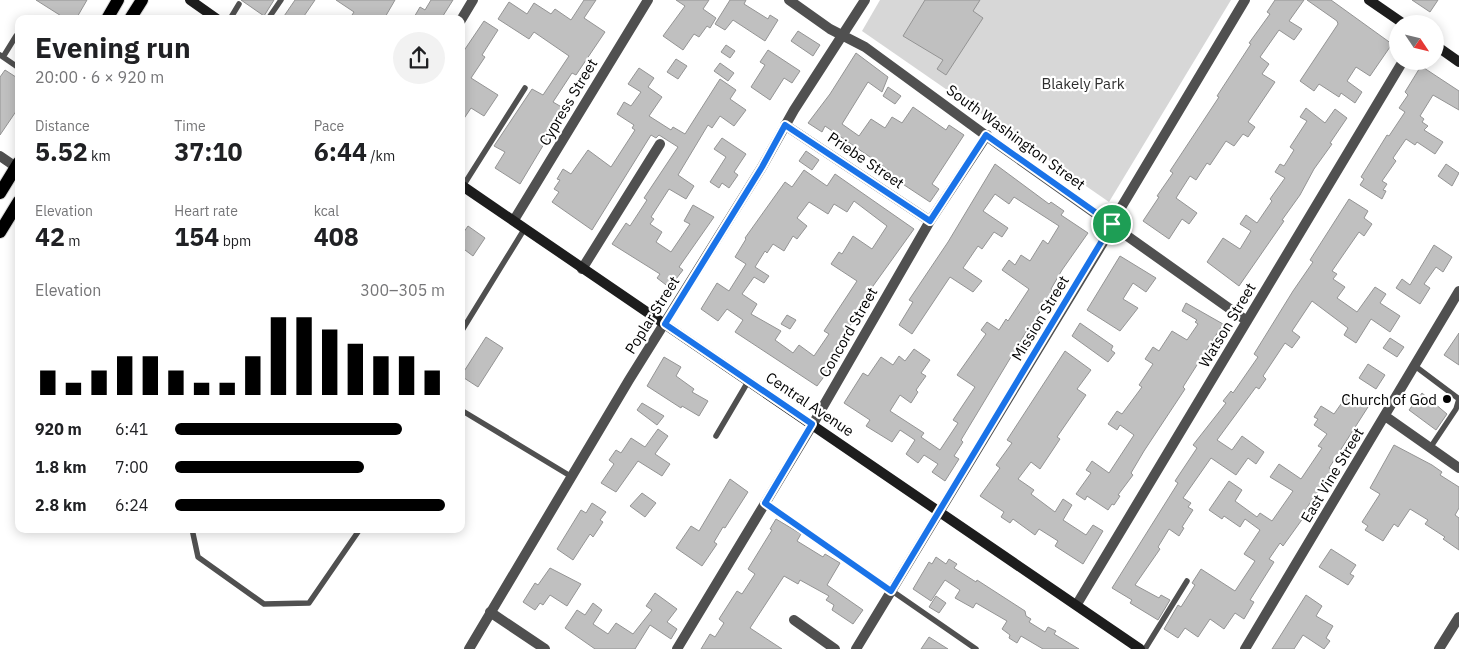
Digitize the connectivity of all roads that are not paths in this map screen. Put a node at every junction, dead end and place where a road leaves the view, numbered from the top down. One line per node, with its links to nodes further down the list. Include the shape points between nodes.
1 (118, 0): 12 (main road)
2 (142, 0): 13 (main road)
3 (190, 0): 14 (street)
4 (281, 0): 16 (lane)
5 (473, 0): 17 (street)
6 (648, 0): 37 (street, Cypress Street)
7 (789, 0): 19 (street, South Washington Street)
8 (865, 0): 19 (street, Poplar Street)
9 (1245, 0): 39 (street, Mission Street)
10 (1369, 0): 18 (street)
11 (239, 4): 15 (lane)
12 (109, 15)
13 (133, 15)
14 (211, 15)
15 (232, 15)
16 (271, 15)
17 (464, 15)
18 (1391, 15)
19 (843, 35): 27 (street, Poplar Street); 28 (street, South Washington Street, via 865,46)
20 (15, 37): 22 (lane)
21 (1444, 51): 23 (street)
22 (1, 56): 24 (lane)
23 (1459, 62)
24 (15, 65)
25 (1398, 70): 44 (street, Watson Street)
26 (525, 88): 33 (lane)
27 (785, 125): 38 (street, Priebe Street); 45 (street, Poplar Street)
28 (986, 135): 38 (street, Concord Street); 39 (street, South Washington Street)
29 (660, 144): 42 (street)
30 (0, 156): 31 (street)
31 (15, 163)
32 (15, 167): 35 (main road)
33 (465, 181)
34 (465, 188): 37 (street, Central Avenue)
35 (0, 193)
36 (15, 208): 41 (main road)
37 (514, 220): 40 (street, Central Avenue)
38 (930, 221): 51 (street, Concord Street)
39 (1112, 224): 44 (street, South Washington Street); 57 (street, Mission Street)
40 (525, 228): 42 (street, Central Avenue); 46 (lane)
41 (0, 232)
42 (582, 269): 45 (street, Central Avenue)
43 (1459, 291): 47 (street, East Vine Street)
44 (1247, 321): 62 (street, Watson Street)
45 (665, 324): 48 (street, Central Avenue); 55 (street, Poplar Street)
46 (465, 326)
47 (1415, 366): 50 (street, East Vine Street); 53 (lane, via 1459,399 1456,409)
48 (749, 380): 51 (street, Central Avenue); 52 (lane)
49 (465, 412): 55 (lane)
50 (1385, 416): 53 (street); 74 (street, East Vine Street)
51 (812, 424): 56 (street, Concord Street); 57 (street, Central Avenue)
52 (716, 436)
53 (1430, 448): 54 (street)
54 (1459, 468)
55 (572, 477): 63 (street, Poplar Street)
56 (765, 503): 61 (lane); 68 (street, Concord Street)
57 (940, 513): 61 (street, Mission Street); 62 (street, Central Avenue)
58 (193, 533): 59 (lane, via 198,557 264,604 309,603)
59 (357, 533)
60 (1187, 581): 73 (lane)
61 (891, 591): 70 (street, Mission Street); 71 (lane)
62 (1077, 604): 72 (street, Central Avenue)
63 (490, 612): 66 (street, Poplar Street); 67 (street)
64 (1459, 617): 75 (street)
65 (794, 620): 69 (street)
66 (469, 649)
67 (545, 649)
68 (677, 649)
69 (835, 649)
70 (856, 649)
71 (976, 649)
72 (1140, 649)
73 (1146, 649)
74 (1245, 649)
75 (1439, 649)

